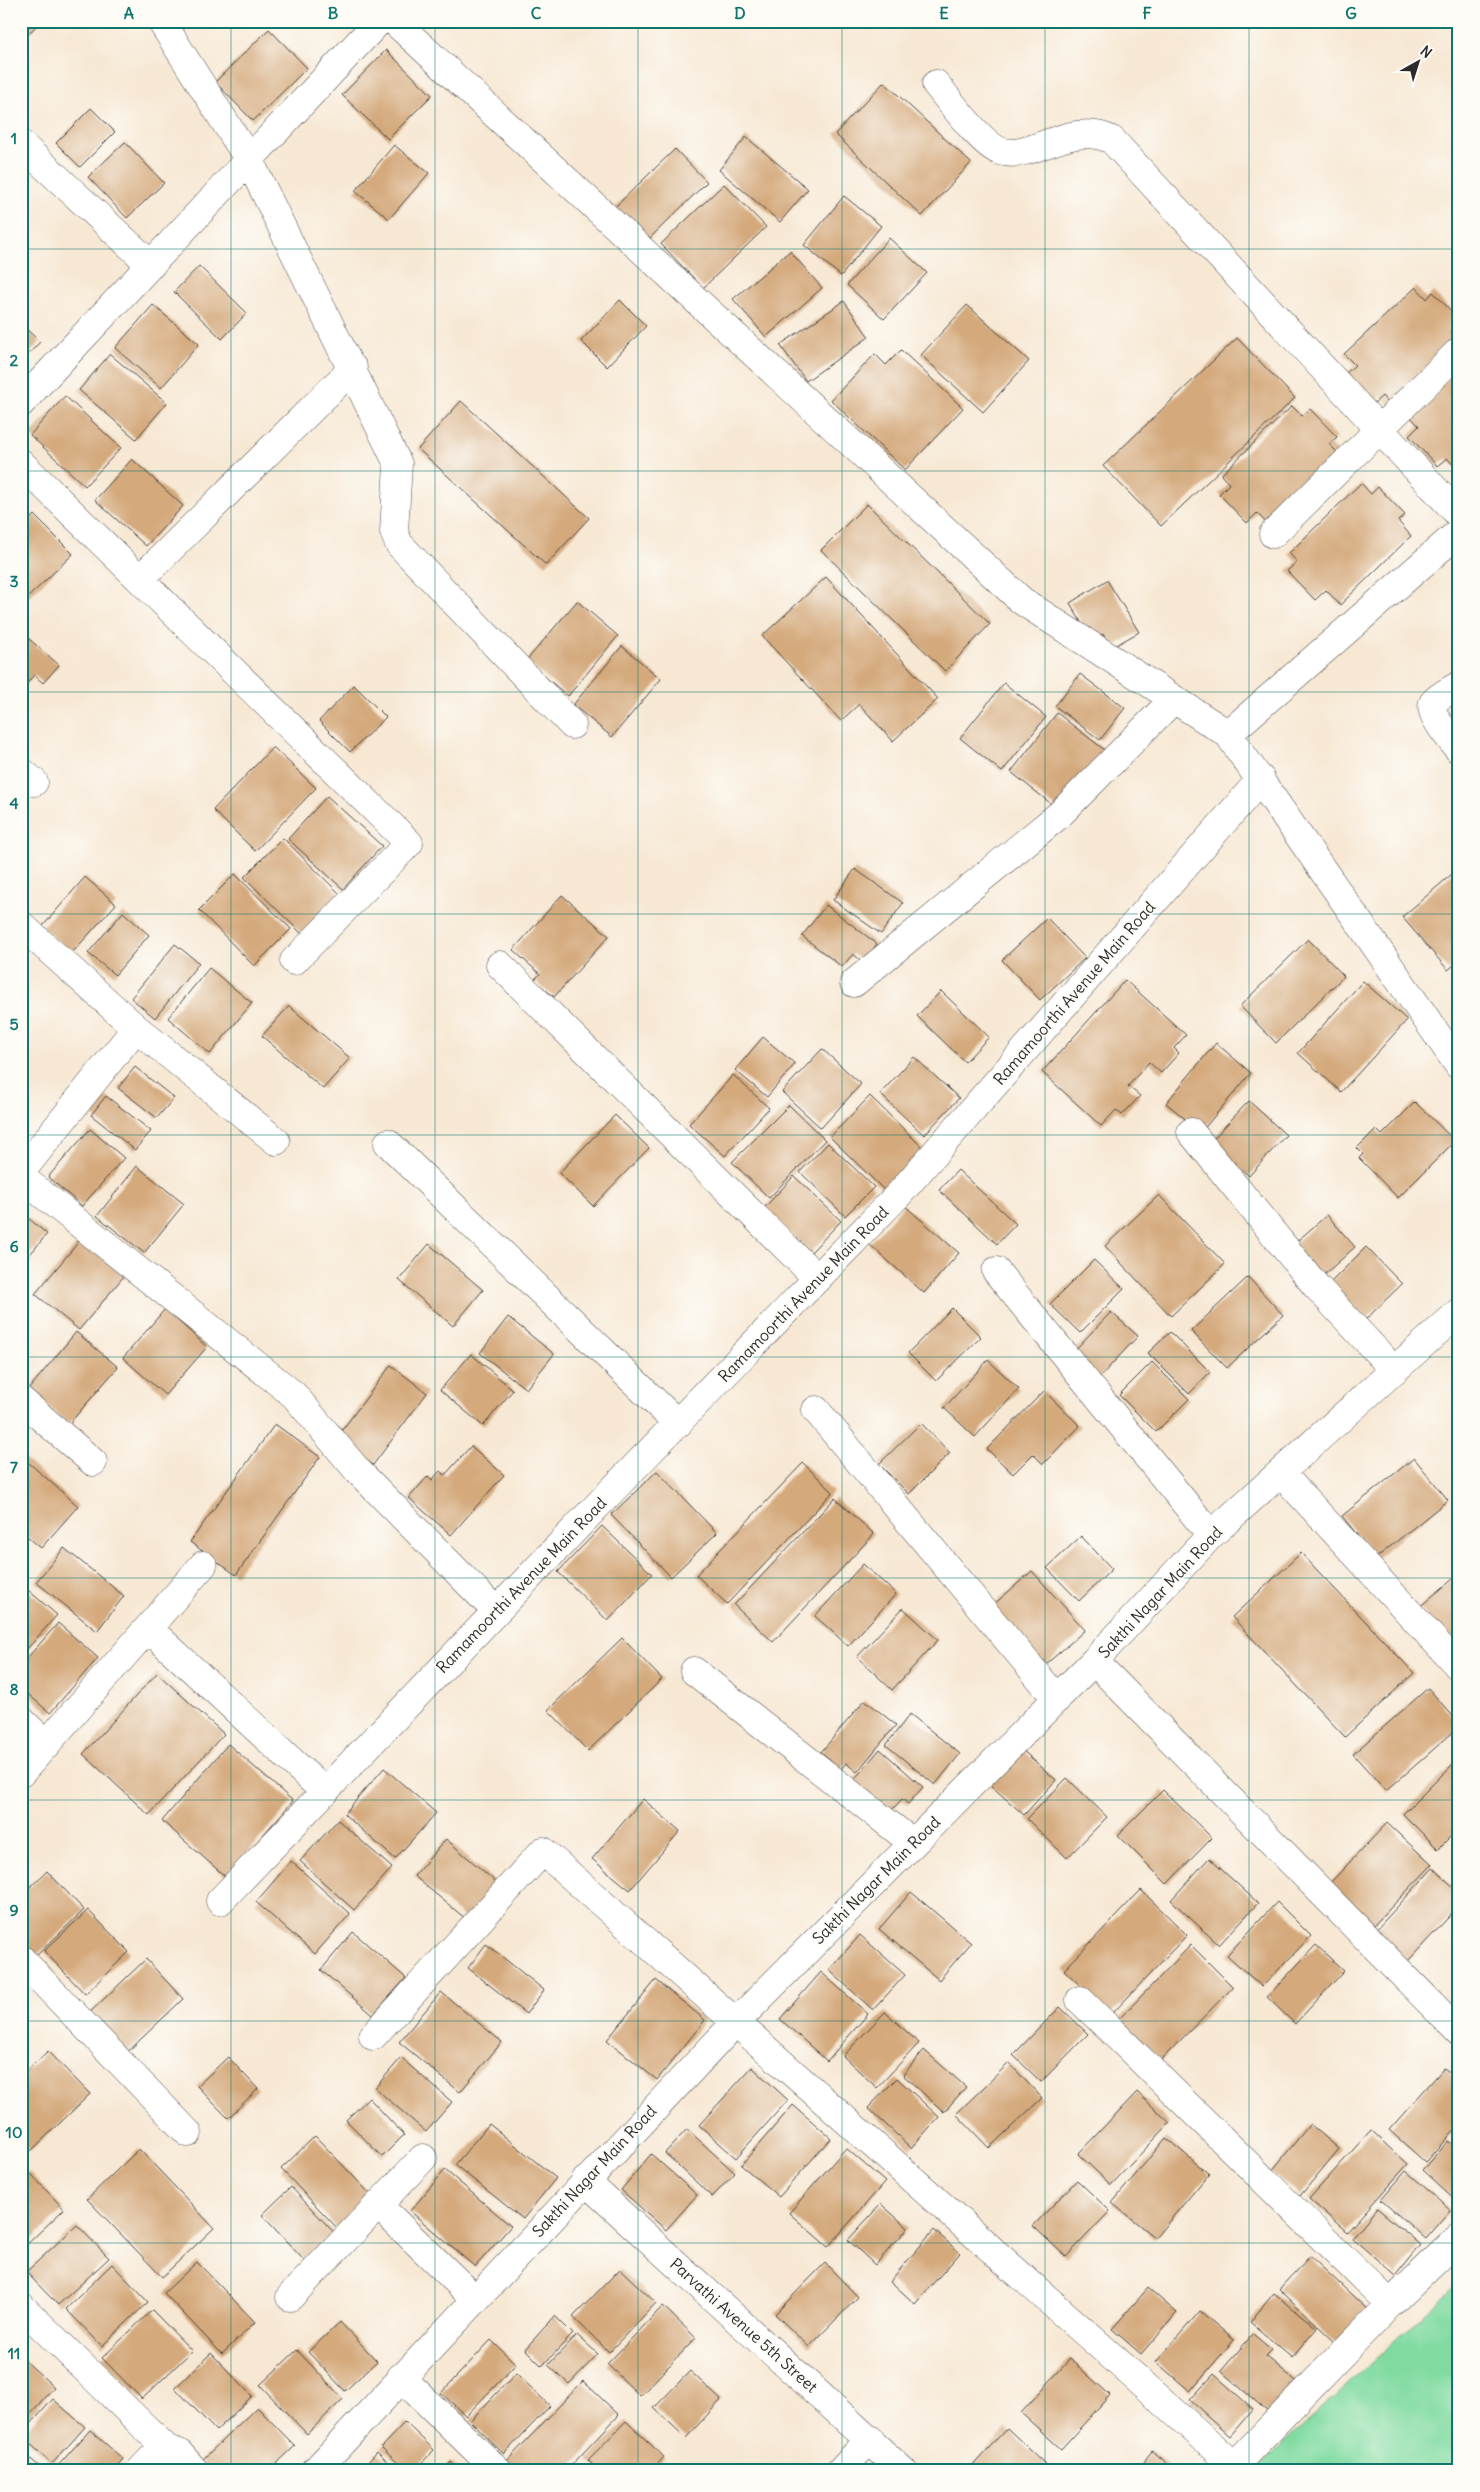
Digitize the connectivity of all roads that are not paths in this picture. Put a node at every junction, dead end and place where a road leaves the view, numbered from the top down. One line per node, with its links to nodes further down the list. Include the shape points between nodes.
1 (161, 21): 6 (street)
2 (379, 21): 6 (street)
3 (394, 21): 18 (street, via 1022,601)
4 (936, 84): 11 (street, via 986,142 1001,151 1017,152 1082,133 1099,134 1112,140)
5 (21, 144): 7 (street)
6 (249, 160): 7 (street); 9 (street)
7 (151, 265): 10 (street)
8 (1459, 351): 11 (street)
9 (352, 368): 16 (street); 19 (street, via 398,464 394,532 399,544)
10 (21, 403)
11 (1380, 429): 13 (street); 15 (street)
12 (21, 463): 16 (street)
13 (1459, 515)
14 (1459, 532): 20 (street)
15 (1273, 534)
16 (140, 579): 24 (street, via 409,843)
17 (1459, 685): 21 (street, via 1433,702 1431,708)
18 (1174, 699): 20 (street); 26 (street, via 1060,815)
19 (572, 724)
20 (1228, 734): 22 (street)
21 (1459, 750)
22 (1261, 779): 28 (street); 35 (street, Ramamoorthi Avenue Main Road, via 900,1193)
23 (21, 925): 27 (street)
24 (294, 962)
25 (500, 965): 35 (street)
26 (854, 983)
27 (136, 1028): 30 (street); 32 (street)
28 (1459, 1066)
29 (1191, 1132): 37 (street, via 1316,1286)
30 (276, 1141)
31 (388, 1143): 40 (street)
32 (21, 1172)
33 (21, 1177): 45 (street, via 294,1395 358,1472)
34 (996, 1271): 43 (street)
35 (818, 1279): 40 (street, Ramamoorthi Avenue Main Road)
36 (1459, 1312): 37 (street, Sakthi Nagar Main Road)
37 (1394, 1370): 42 (street, Sakthi Nagar Main Road)
38 (21, 1400): 41 (street)
39 (816, 1410): 50 (street)
40 (678, 1424): 45 (street, Ramamoorthi Avenue Main Road)
41 (93, 1462)
42 (1281, 1473): 43 (street, Sakthi Nagar Main Road); 48 (street)
43 (1211, 1535): 47 (street, Sakthi Nagar Main Road)
44 (203, 1565): 46 (street)
45 (496, 1611): 54 (street, Ramamoorthi Avenue Main Road)
46 (149, 1629): 52 (street); 54 (street)
47 (1094, 1661): 50 (street, Sakthi Nagar Main Road); 60 (street)
48 (1459, 1667)
49 (694, 1671): 55 (street)
50 (1056, 1699): 55 (street, Sakthi Nagar Main Road)
51 (21, 1720): 52 (street)
52 (47, 1745): 53 (street)
53 (21, 1773)
54 (325, 1792): 56 (street, Ramamoorthi Avenue Main Road)
55 (913, 1843): 59 (street, Sakthi Nagar Main Road)
56 (220, 1901)
57 (21, 1960): 62 (street)
58 (1080, 2000): 69 (street)
59 (736, 2022): 61 (street, via 544,1851); 64 (street, Sakthi Nagar Main Road); 74 (street)
60 (1459, 2032)
61 (373, 2036)
62 (188, 2133)
63 (423, 2158): 65 (street)
64 (585, 2181): 68 (street, Sakthi Nagar Main Road); 72 (street, Parvathi Avenue 5th Street)
65 (378, 2204): 67 (street); 68 (street)
66 (1459, 2237): 69 (street)
67 (290, 2297)
68 (475, 2299): 71 (street, Sakthi Nagar Main Road)
69 (1390, 2304): 74 (street)
70 (21, 2306): 73 (street)
71 (401, 2377): 77 (street, Sakthi Nagar Main Road); 78 (street)
72 (870, 2439): 79 (street); 80 (street, Parvathi Avenue 5th Street)
73 (167, 2449): 75 (street, via 159,2451); 76 (street, via 178,2453)
74 (1231, 2468)
75 (140, 2471)
76 (195, 2471)
77 (315, 2471)
78 (498, 2471)
79 (840, 2471)
80 (903, 2471)

